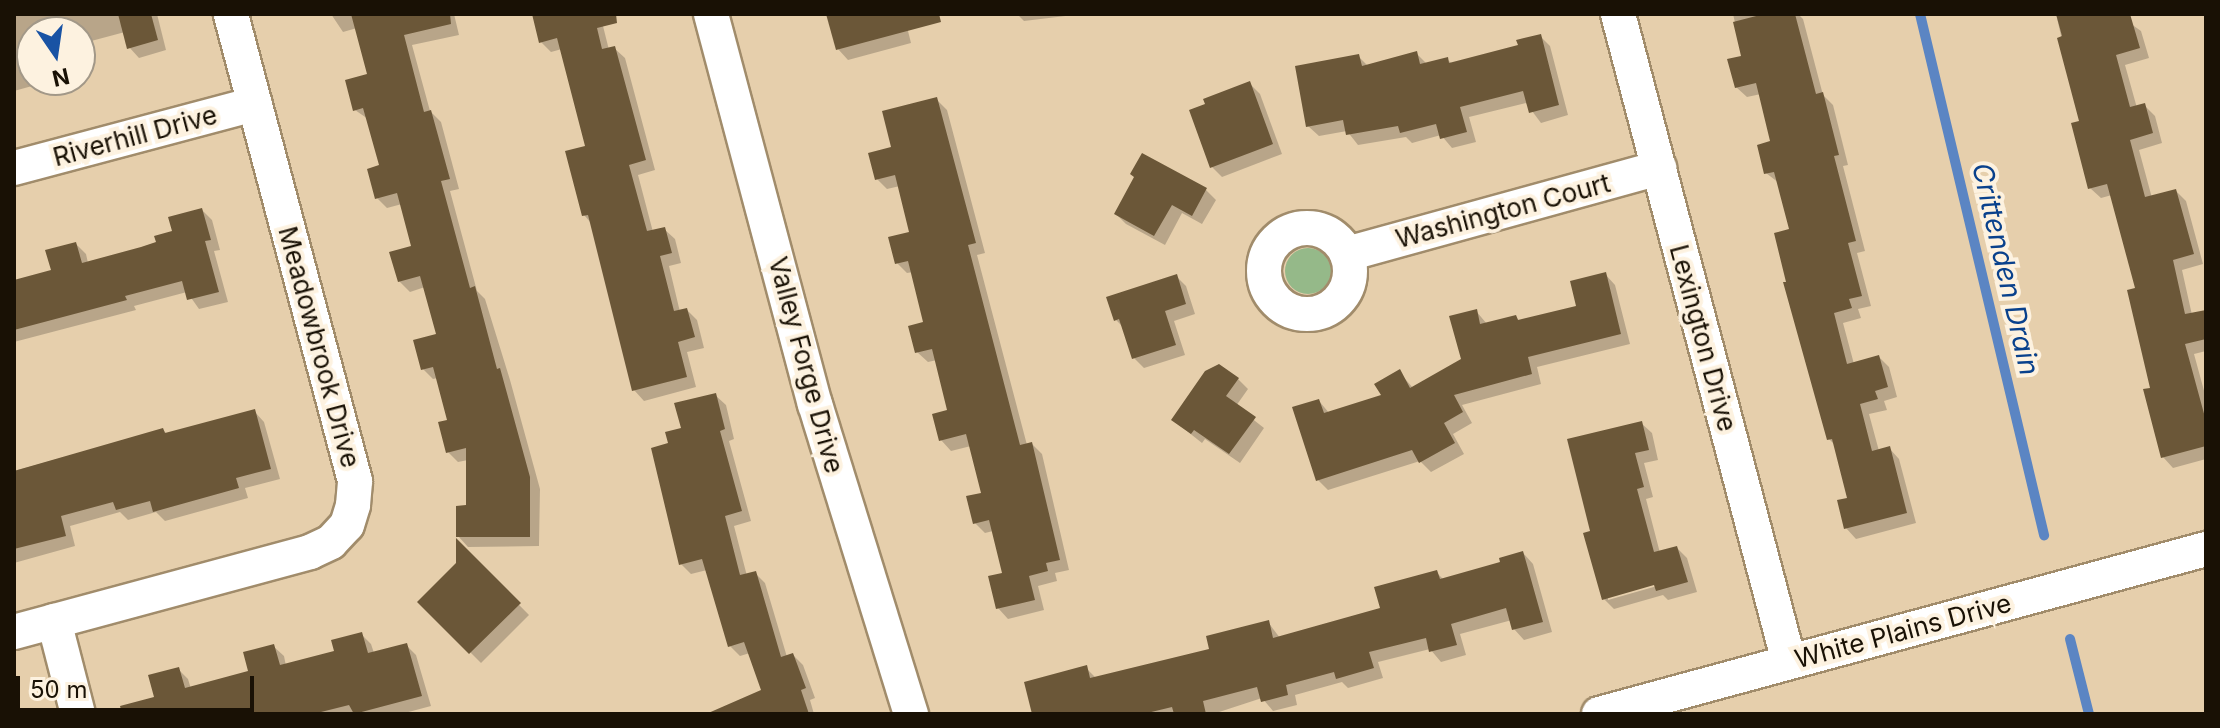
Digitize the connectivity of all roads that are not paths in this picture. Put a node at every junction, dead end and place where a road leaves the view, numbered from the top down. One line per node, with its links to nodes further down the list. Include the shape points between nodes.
1 (231, 14): 4 (street, Meadowbrook Drive)
2 (711, 14): 13 (street, Valley Forge Drive, via 815,404)
3 (1618, 14): 6 (street, Lexington Drive)
4 (255, 104): 5 (street, Riverhill Drive); 9 (street, Meadowbrook Drive, via 355,481 347,525 331,542 310,552)
5 (14, 168)
6 (1659, 168): 7 (street, Washington Court); 11 (street, Lexington Drive)
7 (1347, 254)
8 (2206, 549): 11 (street, White Plains Drive)
9 (54, 621): 10 (street, Meadowbrook Drive); 12 (street)
10 (14, 632)
11 (1789, 662): 14 (street, White Plains Drive)
12 (78, 714)
13 (911, 714)
14 (1599, 714)

